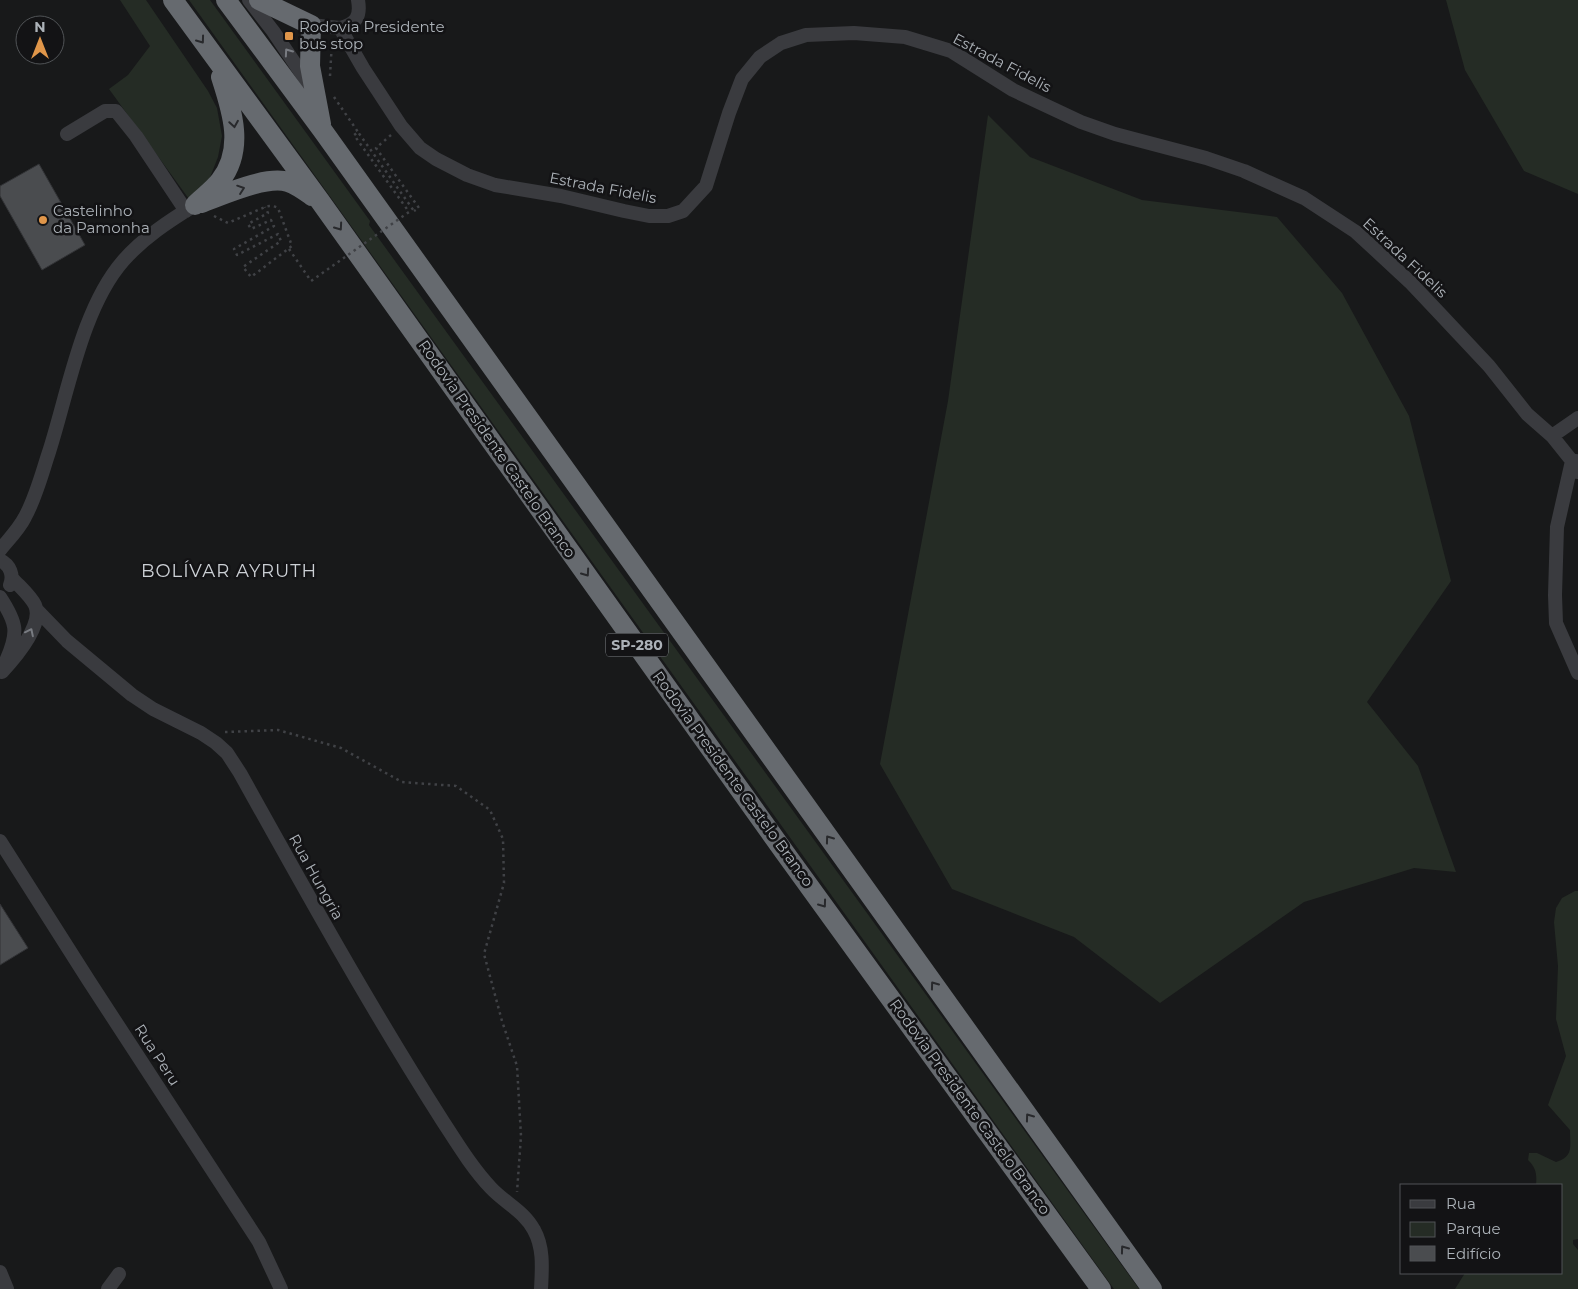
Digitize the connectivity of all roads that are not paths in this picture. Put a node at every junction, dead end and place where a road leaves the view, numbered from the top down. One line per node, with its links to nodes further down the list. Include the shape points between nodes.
1 (173, 0): 8 (highway, Rodovia Presidente Castelo Branco / SP-280, one-way to 8)
2 (226, 0): 10 (highway, SP-280)
3 (248, 0): 9 (street, one-way to 3)
4 (259, 0): 6 (highway)
5 (358, 0): 7 (street, via 356,18 349,26)
6 (312, 25): 7 (street); 9 (highway, via 310,66)
7 (336, 28): 15 (street, Estrada Fidelis, via 401,126 420,148 436,159 495,185 649,216 683,212 706,186 742,79 760,57 781,43 806,35 854,33 905,37 951,51 1013,90 1081,122 1206,158 1304,198 1356,232 1410,282 1488,366 1526,414)
8 (216, 61): 12 (highway, Rodovia Presidente Castelo Branco / SP-280); 13 (highway, one-way to 13, via 231,107 236,146 219,182)
9 (323, 93): 10 (highway)
10 (322, 131): 32 (highway, SP-280, one-way to 10)
11 (67, 134): 13 (street, via 106,111 116,111)
12 (320, 201): 13 (highway, one-way to 12, via 264,181 276,180 294,184); 31 (highway, Rodovia Presidente Castelo Branco / SP-280, one-way to 31)
13 (190, 208): 17 (street, via 136,248 106,285 84,336 38,486)
14 (1578, 418): 15 (street)
15 (1552, 436): 16 (street, Estrada Fidelis)
16 (1576, 465): 22 (street, via 1557,527 1555,595 1556,623)
17 (18, 529): 18 (street); 19 (street)
18 (0, 550)
19 (7, 568): 20 (street, via 8,589); 21 (street, Rua Hungria)
20 (0, 597): 23 (street, via 13,616 14,629 14,640)
21 (37, 610): 23 (street, one-way to 21, via 26,641 34,626); 30 (street, Rua Hungria, via 67,641 132,695 201,733 227,753 340,953 442,1120 487,1182 531,1224 542,1249)
22 (1578, 673)
23 (1, 674)
24 (0, 841): 29 (street, Rua Peru, via 260,1242)
25 (0, 1272): 27 (street)
26 (120, 1274): 28 (street)
27 (7, 1289)
28 (108, 1289)
29 (281, 1289)
30 (541, 1289)
31 (1101, 1289)
32 (1152, 1289)

